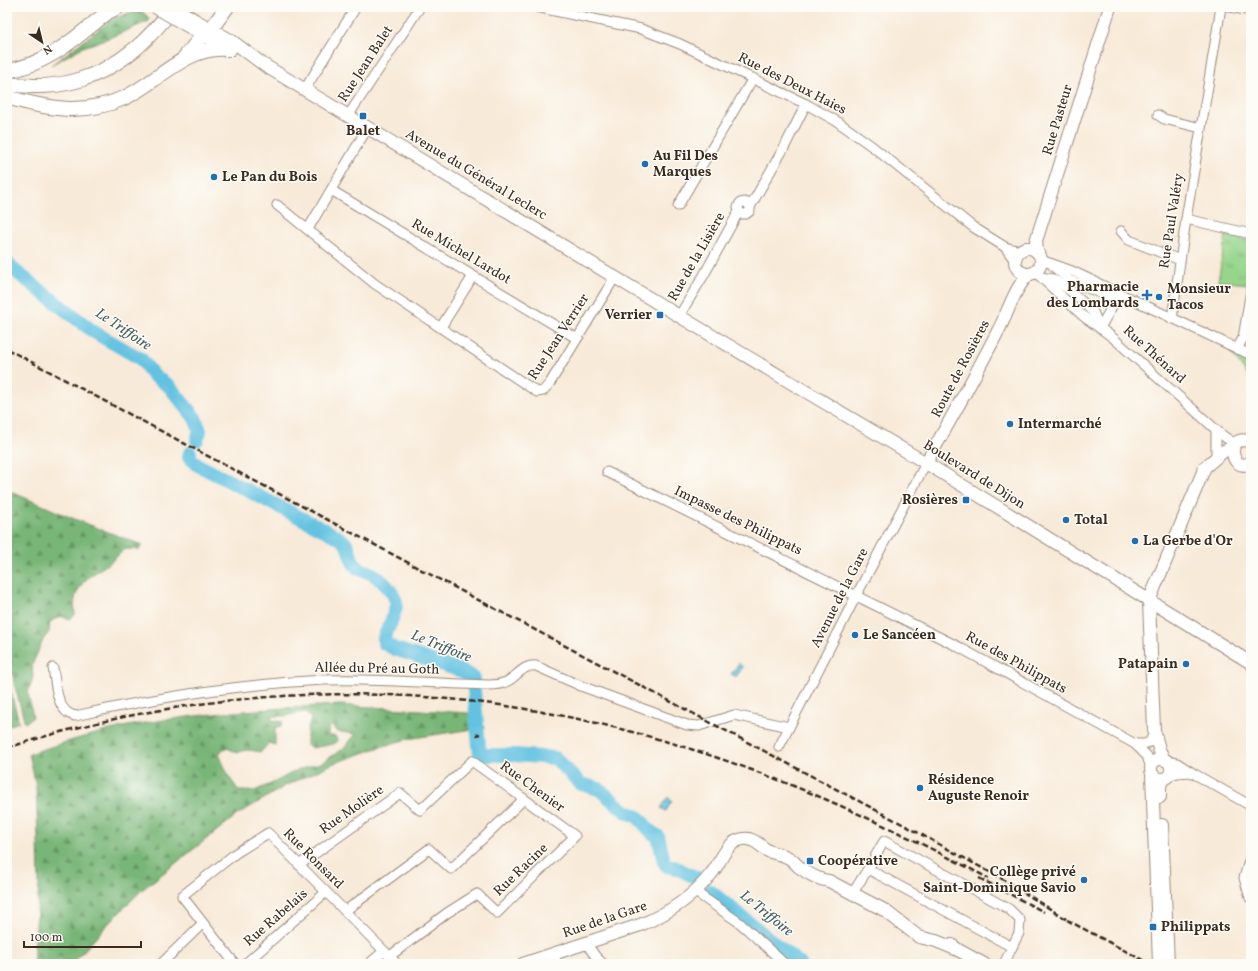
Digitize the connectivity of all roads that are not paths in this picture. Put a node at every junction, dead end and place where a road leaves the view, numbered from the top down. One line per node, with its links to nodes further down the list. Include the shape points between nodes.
1 (155, 7): 13 (street, Avenue du Général Leclerc, bridge)
2 (174, 7): 13 (street, Avenue du Général Leclerc, bridge); 19 (main road, via 136,48 114,65 98,73 55,86 26,87)
3 (227, 7): 13 (main road)
4 (356, 7): 20 (street)
5 (420, 7): 24 (street, Rue Jean Balet)
6 (536, 7): 11 (street, Rue des Deux Haies)
7 (1110, 7): 35 (street, Rue Pasteur)
8 (1221, 7): 26 (street, Rue Paul Valéry)
9 (1230, 7): 12 (street)
10 (112, 9): 17 (main road, via 52,55 35,64)
11 (566, 10): 18 (street, Rue des Deux Haies, via 641,29)
12 (1251, 11)
13 (200, 27): 14 (street, Avenue du Général Leclerc); 15 (main road); 16 (street, Avenue du Général Leclerc, via 234,43)
14 (227, 49): 15 (main road, via 210,49); 16 (street, Avenue du Général Leclerc)
15 (182, 61): 21 (main road, via 125,97 92,107 50,108)
16 (257, 61): 20 (street, Avenue du Général Leclerc)
17 (7, 71)
18 (753, 78): 22 (street, Rue des Deux Haies); 29 (street)
19 (7, 84)
20 (305, 89): 24 (street, Avenue du Général Leclerc)
21 (7, 97)
22 (806, 104): 35 (street, Rue des Deux Haies, via 838,122 873,147 973,226); 40 (street, Rue de la Lisière, via 750,211 746,214 739,211)
23 (1158, 115): 26 (street, via 1164,119)
24 (348, 116): 25 (street, Avenue du Général Leclerc)
25 (368, 127): 27 (street); 37 (street, Avenue du Général Leclerc)
26 (1201, 128): 30 (street, Rue Paul Valéry)
27 (330, 190): 31 (street); 36 (street, Rue Michel Lardot)
28 (277, 205): 31 (street, Rue Jean Verrier)
29 (678, 206)
30 (1186, 219): 33 (street); 34 (street, Rue Paul Valéry)
31 (308, 229): 42 (street, Rue Jean Verrier, via 375,284)
32 (1121, 231): 34 (street, via 1129,240)
33 (1251, 234)
34 (1180, 260): 41 (street, Rue Paul Valéry)
35 (1032, 261): 39 (street, via 1107,296); 43 (street, Rue Thénard, via 1069,304); 51 (street, Route de Rosières, via 972,383)
36 (473, 276): 42 (street); 44 (street, Rue Michel Lardot)
37 (614, 277): 40 (street, Avenue du Général Leclerc); 44 (street, Rue Jean Verrier)
38 (1251, 290): 45 (street, via 1243,338)
39 (1119, 294): 41 (street); 43 (street)
40 (679, 316): 51 (street, Boulevard de Dijon)
41 (1172, 319): 45 (street)
42 (441, 327): 44 (street, Rue Jean Verrier, via 537,392 543,391 546,387)
43 (1100, 328): 47 (street, Rue Thénard)
44 (576, 338)
45 (1237, 348): 46 (street)
46 (1251, 355)
47 (1216, 430): 49 (street, Rue Thénard); 50 (street)
48 (1251, 442): 49 (street, via 1240,441)
49 (1234, 450): 50 (street, via 1224,451); 52 (street, via 1237,462)
50 (1213, 459): 55 (street, via 1199,479)
51 (926, 463): 54 (street, Avenue de la Gare); 55 (street, Boulevard de Dijon)
52 (1250, 464)
53 (607, 472): 54 (street, Impasse des Philippats)
54 (856, 596): 58 (street, Avenue de la Gare); 60 (street, Rue des Philippats, via 962,649)
55 (1149, 600): 56 (street, Boulevard de Dijon); 59 (street)
56 (1251, 662)
57 (53, 668): 58 (street, Allée du Pré au Goth, via 59,699 64,709 75,716 177,696 324,680 488,685 505,682 530,665 687,725 699,726 734,715)
58 (789, 727): 61 (street, Avenue de la Gare)
59 (1153, 734): 60 (street, via 1150,742); 63 (street, via 1159,749)
60 (1135, 744): 63 (street, Rue des Philippats)
61 (779, 747)
62 (472, 761): 65 (street, Rue Chenier); 71 (street, Rue Molière, via 420,810 400,793)
63 (1160, 768): 64 (street, via 1177,773); 64 (street, via 1177,763); 94 (street); 95 (street)
64 (1191, 772): 66 (street)
65 (524, 799): 69 (street, Rue Chenier); 77 (street, via 451,869 429,850)
66 (1238, 799): 67 (street); 68 (street)
67 (1251, 806)
68 (1251, 813)
69 (575, 836): 81 (street, Rue Racine, via 497,913 478,894)
70 (1251, 854): 76 (street, via 1244,878)
71 (299, 865): 74 (street, Rue Ronsard); 78 (street, Rue Ronsard, via 268,833 236,853 182,896)
72 (868, 869): 75 (street); 80 (street); 80 (street, via 884,841 1009,909 1020,920 1019,933)
73 (694, 891): 75 (street, Rue de la Gare, via 712,873 731,845 738,840 748,839 776,854 786,856 822,880); 79 (street, Rue de la Gare, via 655,918); 91 (street, via 740,923)
74 (326, 892): 77 (street, Rue Ronsard); 86 (street, Rue Rabelais)
75 (852, 894): 92 (street, via 890,911 920,932 949,943)
76 (1250, 898)
77 (345, 911): 81 (street, Rue Ronsard)
78 (203, 923): 84 (street); 85 (street)
79 (586, 942): 82 (street, Rue de la Gare); 83 (street)
80 (1012, 947): 93 (street)
81 (387, 954): 87 (street); 88 (street, Rue Ronsard)
82 (555, 959): 89 (street, Rue de la Gare)
83 (593, 961): 90 (street)
84 (161, 964)
85 (235, 964)
86 (245, 964)
87 (369, 964)
88 (397, 964)
89 (523, 964)
90 (603, 964)
91 (785, 964)
92 (984, 964)
93 (1004, 964)
94 (1159, 964)
95 (1168, 964)

